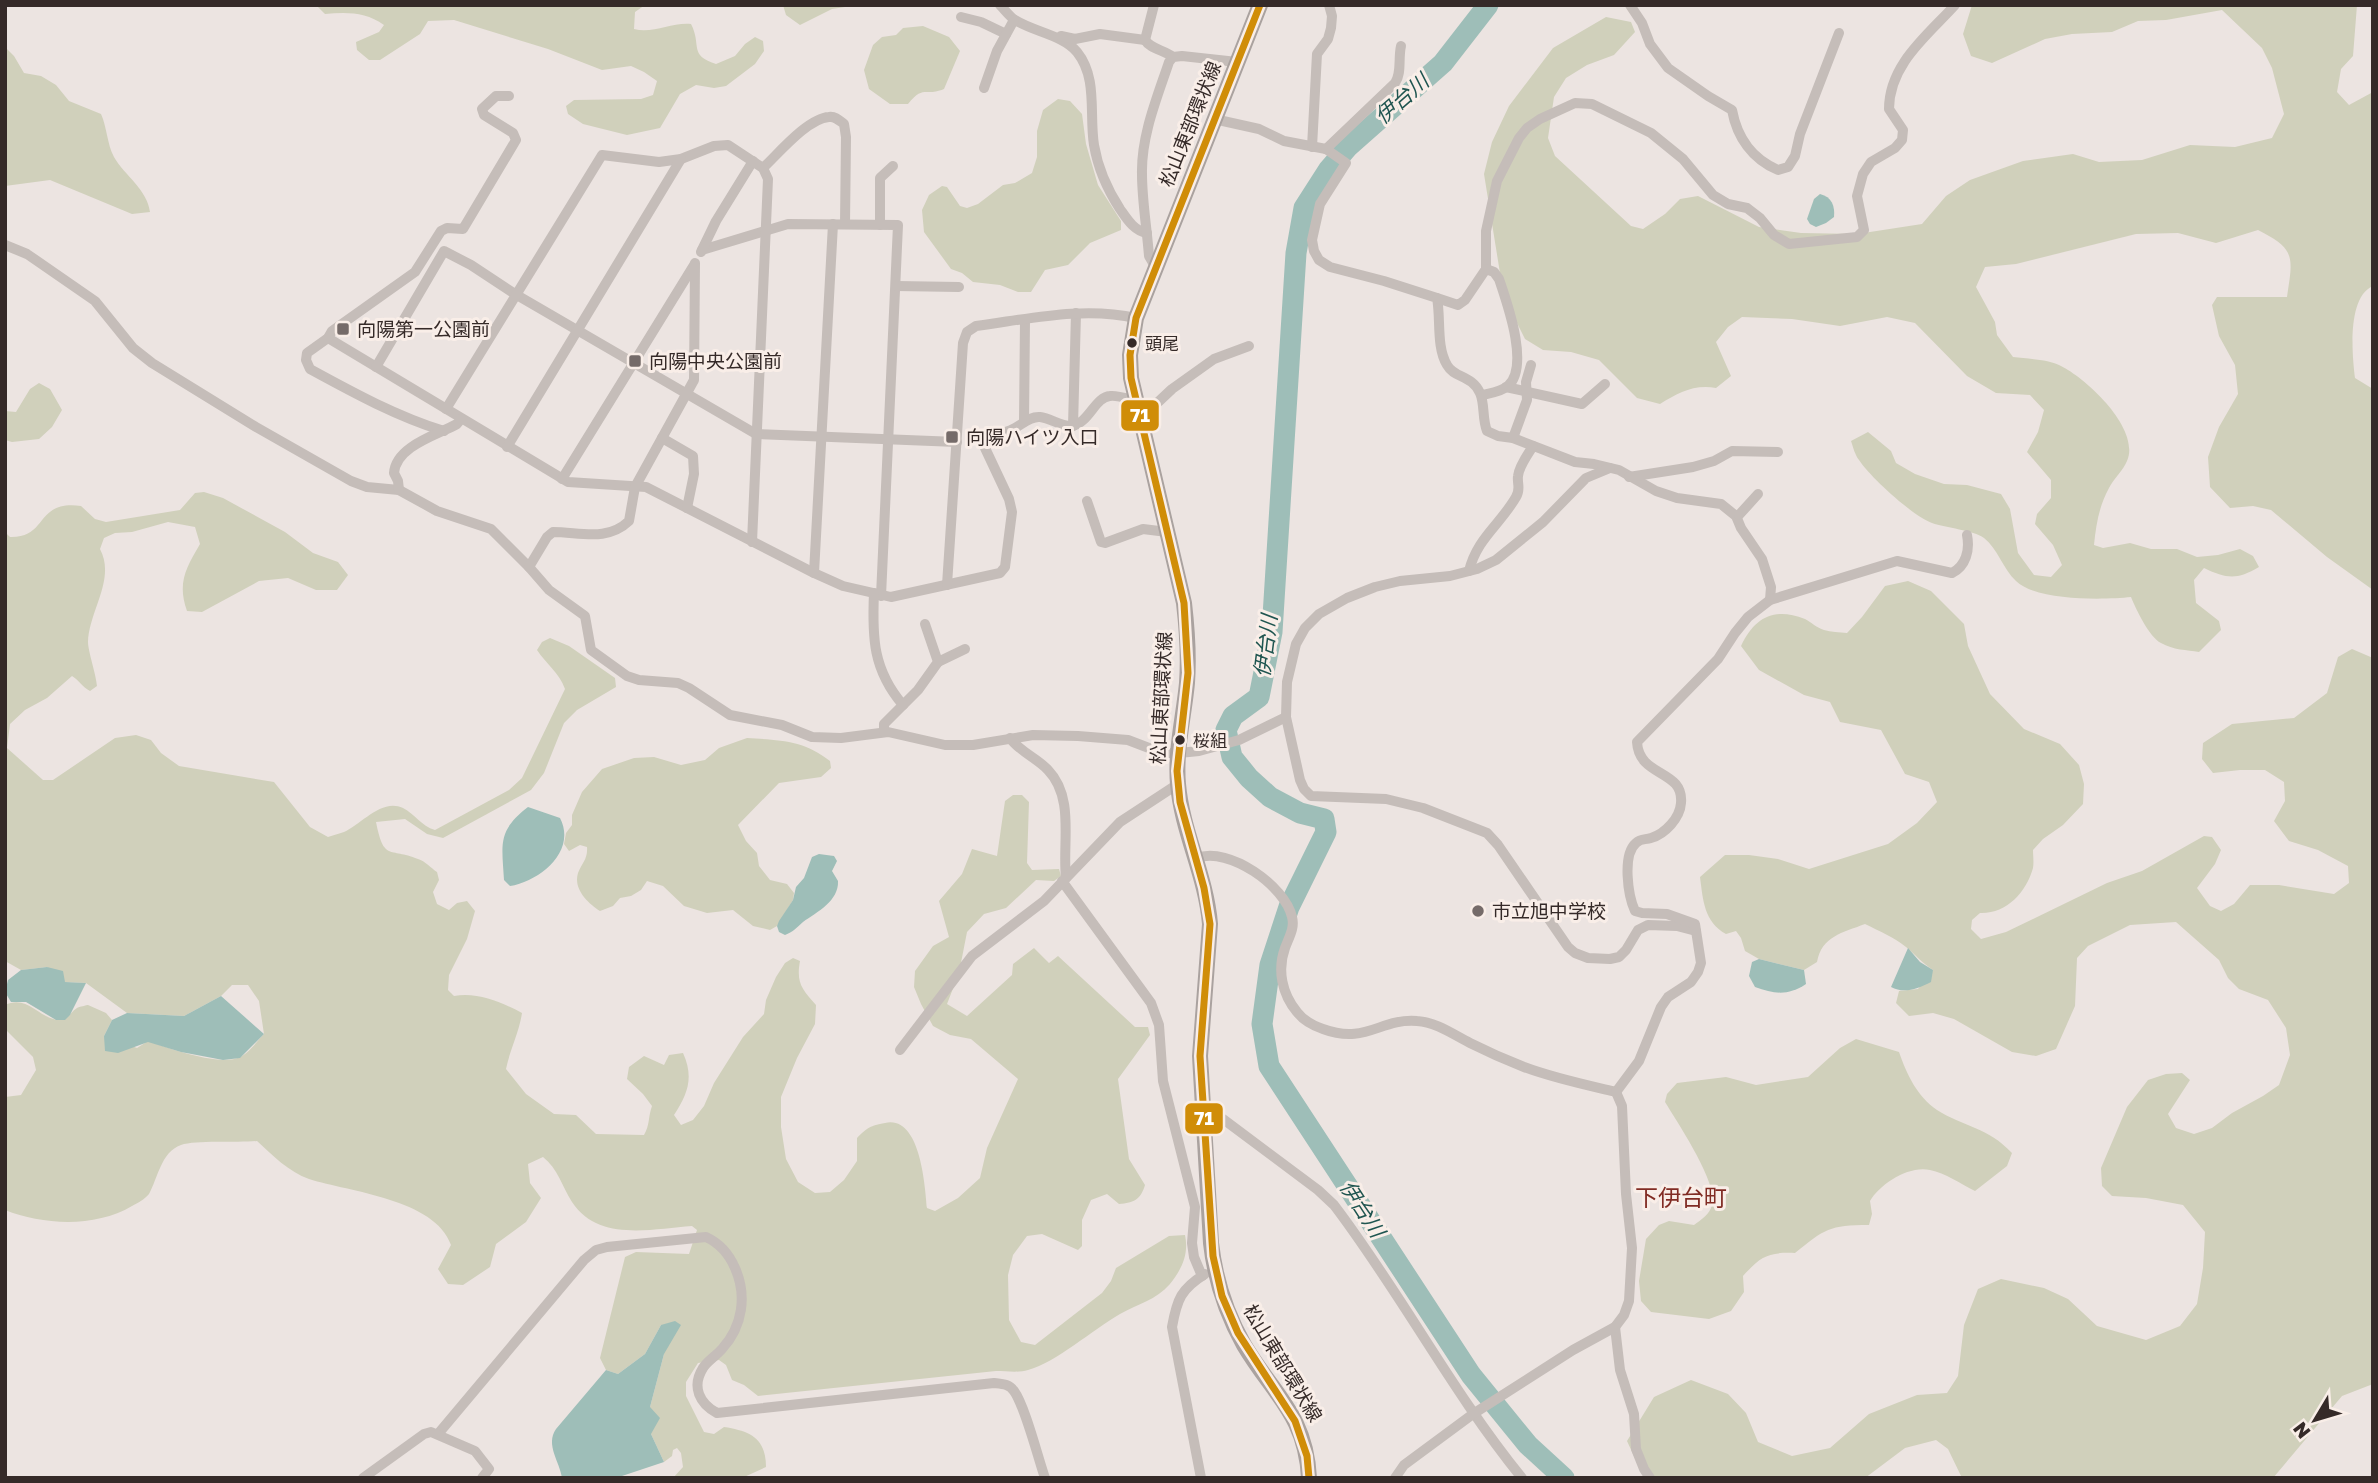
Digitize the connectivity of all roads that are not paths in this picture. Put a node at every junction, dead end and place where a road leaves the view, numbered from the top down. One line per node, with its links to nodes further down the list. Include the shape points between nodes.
1 (1000, 5): 8 (street)
2 (1154, 5): 12 (street)
3 (1260, 5): 15 (main road, 松山東部環状線)
4 (1329, 5): 19 (street, via 1331,28 1317,54)
5 (1630, 5): 9 (street, via 1668,68 1732,110 1747,148 1778,170 1788,167 1795,156)
6 (1955, 5): 34 (street, via 1916,44 1893,86 1889,109 1903,130 1902,141 1871,162 1863,174 1857,196 1864,230 1857,237 1789,244 1747,208 1713,195 1683,159 1651,133 1592,104 1575,103 1527,128 1514,147 1497,181 1486,231)
7 (961, 17): 10 (street)
8 (1014, 20): 10 (street); 11 (street)
9 (1839, 33)
10 (1006, 34): 16 (street)
11 (1047, 35): 12 (street, via 1069,39 1100,34); 29 (street, via 1072,47 1083,61 1091,84 1091,119 1101,173 1132,225)
12 (1145, 40): 14 (street)
13 (1401, 46): 20 (street, via 1400,76)
14 (1173, 57): 15 (street); 29 (street, via 1145,141 1142,172)
15 (1237, 62): 18 (main road, 松山東部環状線)
16 (984, 88)
17 (509, 96): 43 (street, via 496,96 482,109 516,140 463,229 441,230 415,272)
18 (1214, 119): 19 (street); 33 (main road, 松山東部環状線)
19 (1312, 147): 20 (street)
20 (1329, 151): 38 (street, via 1346,163 1320,204 1312,240 1319,260)
21 (681, 159): 22 (street, via 728,145); 37 (street, via 659,162 602,155); 42 (street)
22 (753, 161): 24 (street); 31 (street)
23 (893, 166): 27 (street, via 880,178)
24 (763, 168): 26 (street, via 810,124 836,118 844,124 846,137); 28 (street, via 768,179)
25 (833, 223): 26 (street); 28 (street); 60 (street)
26 (845, 224): 27 (street)
27 (880, 225): 35 (street, via 898,225)
28 (765, 229): 31 (street); 59 (street)
29 (1147, 233): 33 (street, via 1149,256)
30 (5, 245): 72 (street, via 27,254 95,301 133,348 152,363 256,428 351,481)
31 (702, 250): 32 (street)
32 (695, 262): 45 (street); 51 (street, via 694,380)
33 (1156, 268): 40 (main road, 松山東部環状線)
34 (1486, 269): 38 (street, via 1458,305); 49 (street, via 1499,279 1517,336 1515,371)
35 (896, 286): 36 (street); 63 (street)
36 (959, 287)
37 (515, 294): 42 (street); 47 (street, via 444,251); 54 (street)
38 (1437, 298): 52 (street, via 1446,365 1474,382)
39 (1076, 313): 40 (street); 41 (street); 57 (street)
40 (1136, 318): 53 (main road, 松山東部環状線, via 1130,355)
41 (1024, 320): 56 (street); 64 (street, via 976,327 964,337)
42 (578, 329): 45 (street); 66 (street)
43 (328, 338): 47 (street); 58 (street, via 307,353 310,369 387,410)
44 (1249, 346): 53 (street, via 1214,359 1155,405)
45 (633, 362): 51 (street); 70 (street)
46 (1531, 365): 50 (street)
47 (376, 367): 54 (street)
48 (1605, 384): 50 (street, via 1582,404)
49 (1506, 387): 50 (street); 52 (street)
50 (1526, 392): 62 (street)
51 (687, 393): 59 (street); 61 (street)
52 (1482, 395): 62 (street, via 1487,431)
53 (1138, 406): 57 (street, via 1110,395); 78 (main road, 松山東部環状線)
54 (446, 410): 55 (street)
55 (461, 419): 58 (street); 66 (street)
56 (1024, 422): 57 (street, via 1040,417); 84 (street, via 986,439 985,448 1012,512 1004,567 1000,573)
57 (1073, 426)
58 (444, 431): 72 (street, via 398,460 394,473)
59 (756, 434): 60 (street); 80 (street)
60 (821, 436): 63 (street); 83 (street)
61 (662, 438): 71 (street); 75 (street, via 693,456)
62 (1513, 438): 65 (street)
63 (889, 439): 64 (street); 85 (street)
64 (957, 442): 84 (street)
65 (1533, 446): 68 (street, via 1575,462); 82 (street, via 1519,470 1518,494 1472,555)
66 (508, 447): 70 (street)
67 (1778, 452): 69 (street, via 1731,451 1693,467)
68 (1609, 468): 69 (street); 82 (street, via 1586,478 1543,522 1496,560)
69 (1629, 477): 76 (street, via 1677,498 1721,504)
70 (562, 479): 71 (street)
71 (635, 487): 75 (street, via 646,487); 81 (street, via 629,521 621,529 584,535 553,532)
72 (399, 490): 81 (street, via 438,511 491,529)
73 (1758, 494): 76 (street)
74 (1087, 501): 78 (street, via 1101,542 1143,529)
75 (687, 508): 80 (street)
76 (1738, 515): 77 (street); 86 (street, via 1741,528 1762,559)
77 (1751, 516)
78 (1167, 532): 94 (main road, 松山東部環状線, via 1184,603 1188,652)
79 (1967, 535): 86 (street, via 1967,554 1952,573 1897,561)
80 (752, 542): 83 (street)
81 (529, 566): 92 (street, via 549,590 585,616 591,650 627,676 678,682 730,715 782,724 813,737)
82 (1469, 571): 91 (street, via 1375,587 1319,614 1296,644 1287,682)
83 (814, 573): 85 (street)
84 (947, 585): 85 (street, via 891,597)
85 (878, 594): 90 (street, via 872,636 883,677)
86 (1770, 600): 98 (street, via 1748,617 1718,659 1637,742 1641,758 1675,781 1681,803 1675,821 1631,849 1627,885 1633,905 1635,911 1667,914 1695,924)
87 (925, 624): 89 (street)
88 (965, 649): 89 (street)
89 (938, 662): 90 (street)
90 (902, 705): 92 (street, via 884,724)
91 (1286, 717): 94 (street, via 1239,740); 98 (street, via 1300,780 1311,796 1386,799 1423,807 1487,834 1575,953 1598,959 1619,957 1638,929 1648,925)
92 (884, 732): 93 (street, via 945,745)
93 (1010, 738): 94 (street, via 1112,738 1162,753); 97 (street, via 1050,772 1060,788 1065,804)
94 (1179, 753): 95 (main road, 松山東部環状線)
95 (1178, 784): 96 (main road, 松山東部環状線); 97 (street, via 1120,822)
96 (1197, 858): 100 (street, via 1206,854 1237,862 1274,886 1292,916 1280,967 1282,984 1298,1014 1313,1026 1351,1035 1416,1021 1526,1068); 101 (main road, 松山東部環状線, via 1210,924 1200,1056)
97 (1064, 879): 99 (street, via 1044,901 972,956); 102 (street, via 1157,1015 1163,1080 1195,1207 1194,1257)
98 (1696, 932): 100 (street, via 1698,972 1661,1007 1639,1060)
99 (900, 1050)
100 (1616, 1092): 103 (street, via 1622,1106 1632,1248 1629,1301)
101 (1204, 1110): 102 (main road, 松山東部環状線); 104 (street, via 1223,1119 1334,1205 1411,1314)
102 (1208, 1272): 109 (street, via 1182,1292 1172,1326); 110 (main road, 松山東部環状線, via 1241,1338 1299,1427)
103 (1615, 1327): 104 (street); 113 (street, via 1620,1370 1634,1414 1636,1449)
104 (1473, 1414): 111 (street, via 1404,1465); 112 (street)
105 (438, 1434): 106 (street, via 424,1434); 107 (street, via 475,1451 489,1469); 108 (street, via 596,1250 706,1237 731,1260 743,1294 734,1329 702,1369 698,1381 700,1400 707,1408 718,1413 1006,1384 1020,1402)
106 (363, 1478)
107 (482, 1478)
108 (1045, 1478)
109 (1201, 1478)
110 (1309, 1478)
111 (1395, 1478)
112 (1522, 1478)
113 (1650, 1478)

